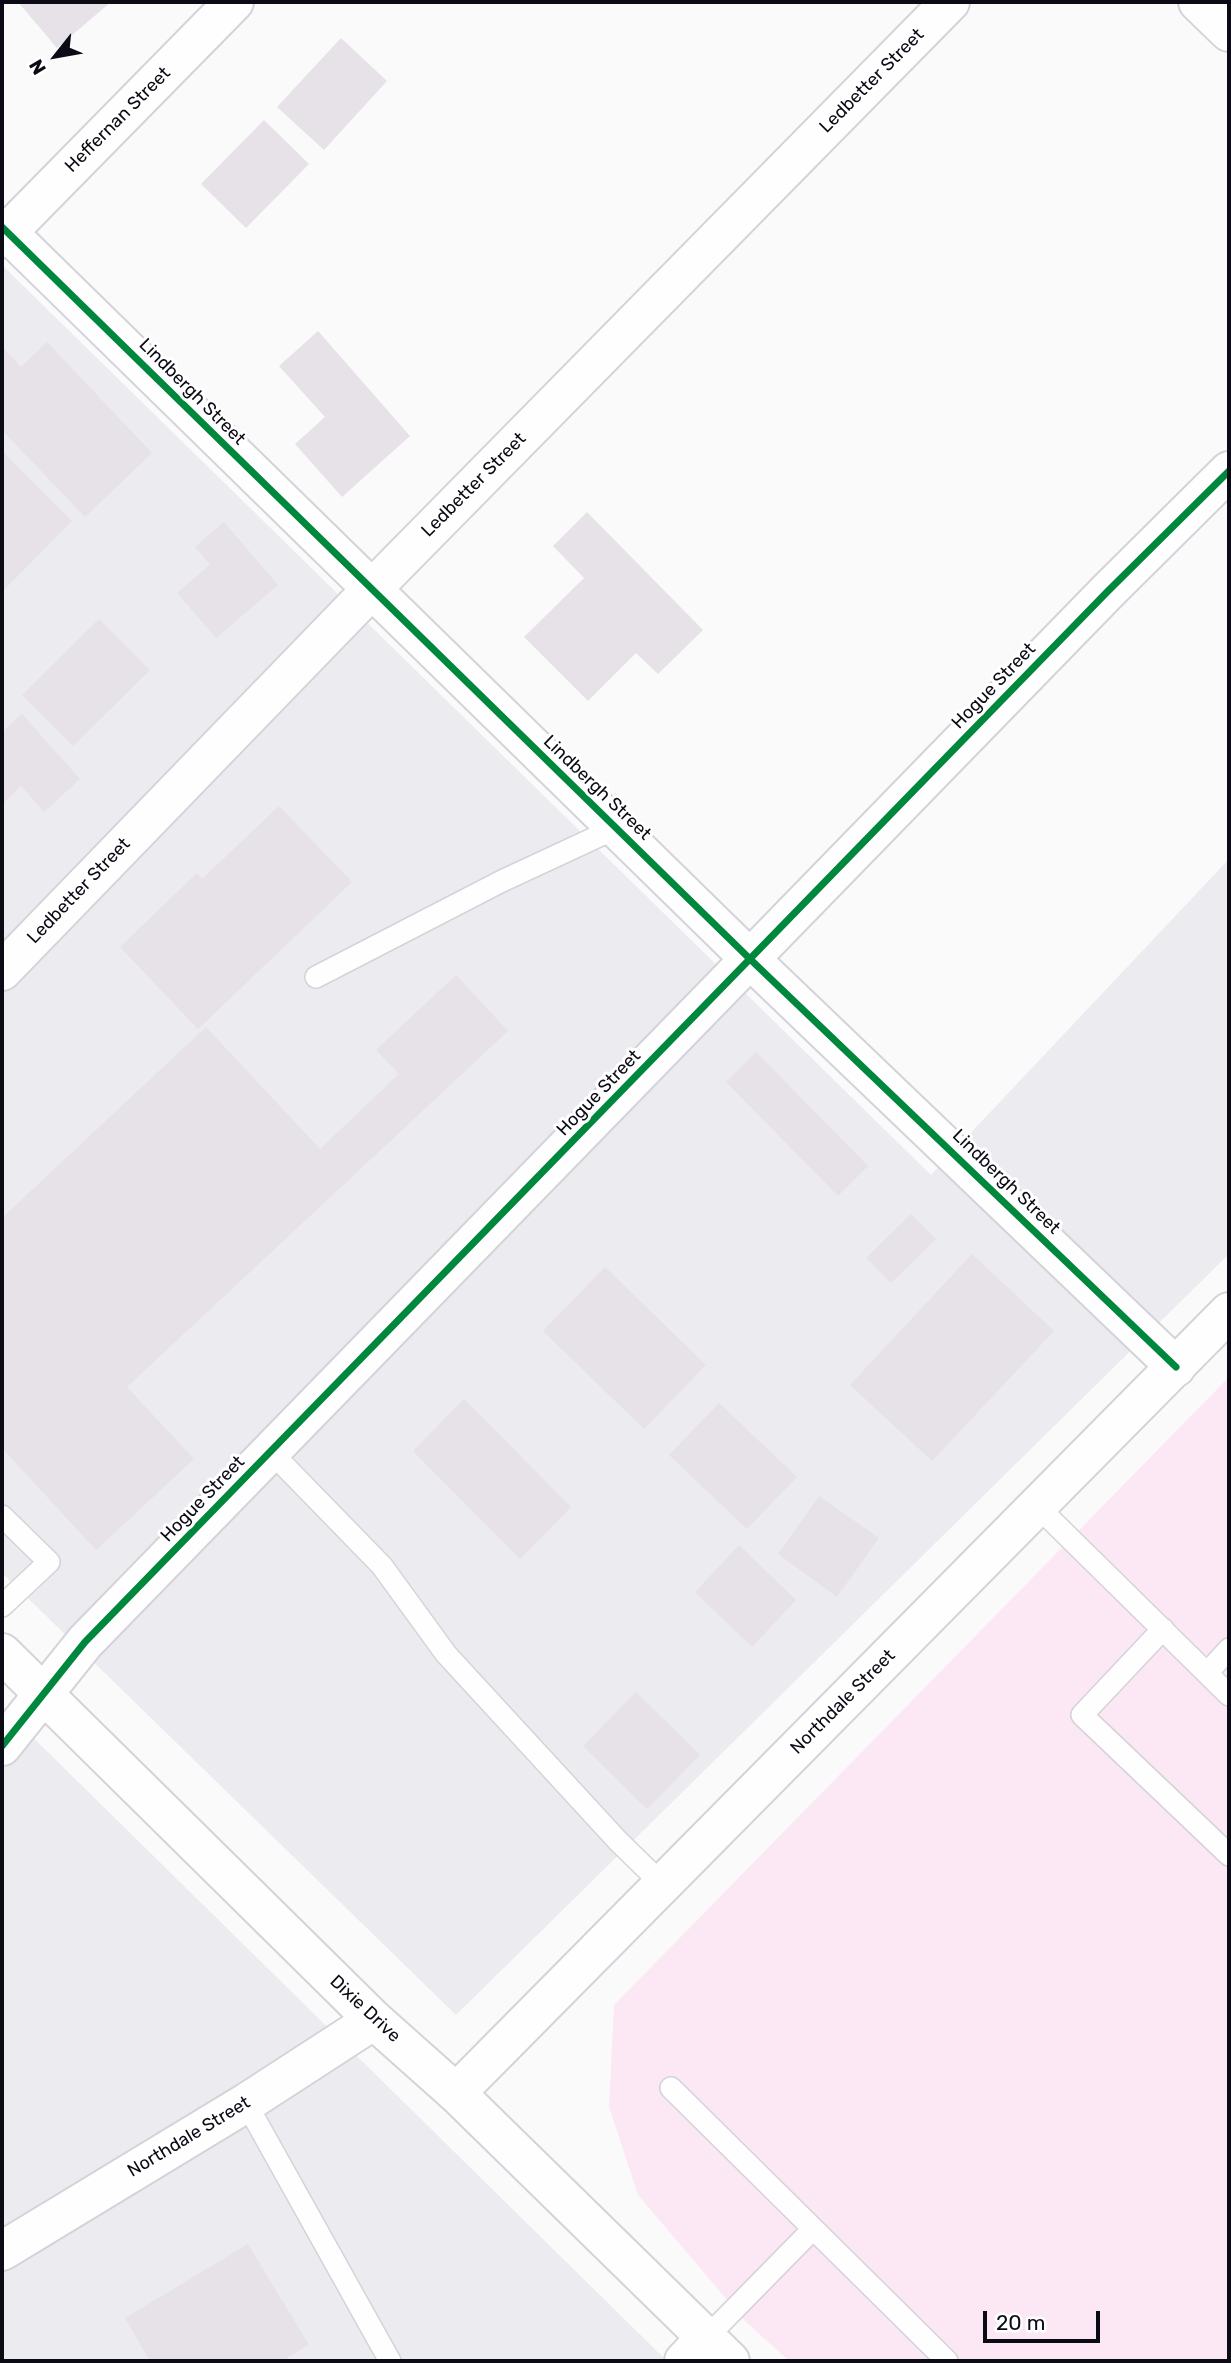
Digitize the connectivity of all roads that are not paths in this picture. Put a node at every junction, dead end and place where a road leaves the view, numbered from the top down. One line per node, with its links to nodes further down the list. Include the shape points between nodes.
1 (234, 2): 5 (street, Heffernan Street)
2 (950, 2): 7 (street, Ledbetter Street)
3 (1198, 2): 4 (street)
4 (1229, 32)
5 (4, 232): 7 (street, Lindbergh Street)
6 (1229, 471): 9 (street, Hogue Street)
7 (371, 590): 8 (street, Lindbergh Street); 10 (street, Ledbetter Street)
8 (616, 828): 9 (street, Lindbergh Street); 11 (lane)
9 (751, 960): 13 (street, Lindbergh Street); 14 (street, Hogue Street)
10 (2, 971)
11 (316, 977)
12 (1229, 1312): 13 (street, Northdale Street)
13 (1176, 1367): 15 (street, Northdale Street)
14 (271, 1452): 22 (street, Hogue Street, via 85,1642); 26 (lane, via 382,1566 446,1654)
15 (1037, 1506): 18 (lane); 26 (street, Northdale Street)
16 (2, 1517): 17 (lane, via 49,1562)
17 (2, 1606)
18 (1163, 1629): 21 (lane); 25 (lane, via 1082,1715)
19 (1229, 1649): 21 (lane)
20 (2, 1653): 22 (street, Dixie Drive)
21 (1207, 1673): 23 (lane)
22 (44, 1694): 24 (street, Hogue Street); 27 (street, Dixie Drive)
23 (1229, 1695)
24 (2, 1746)
25 (1229, 1855)
26 (662, 1884): 29 (street, Northdale Street)
27 (374, 2020): 29 (street, Dixie Drive); 30 (street, Northdale Street)
28 (671, 2088): 31 (lane)
29 (456, 2092): 33 (street, Dixie Drive)
30 (246, 2103): 32 (street, Northdale Street); 34 (lane)
31 (813, 2229): 33 (lane); 35 (lane)
32 (2, 2251)
33 (707, 2354)
34 (390, 2361)
35 (947, 2361)

